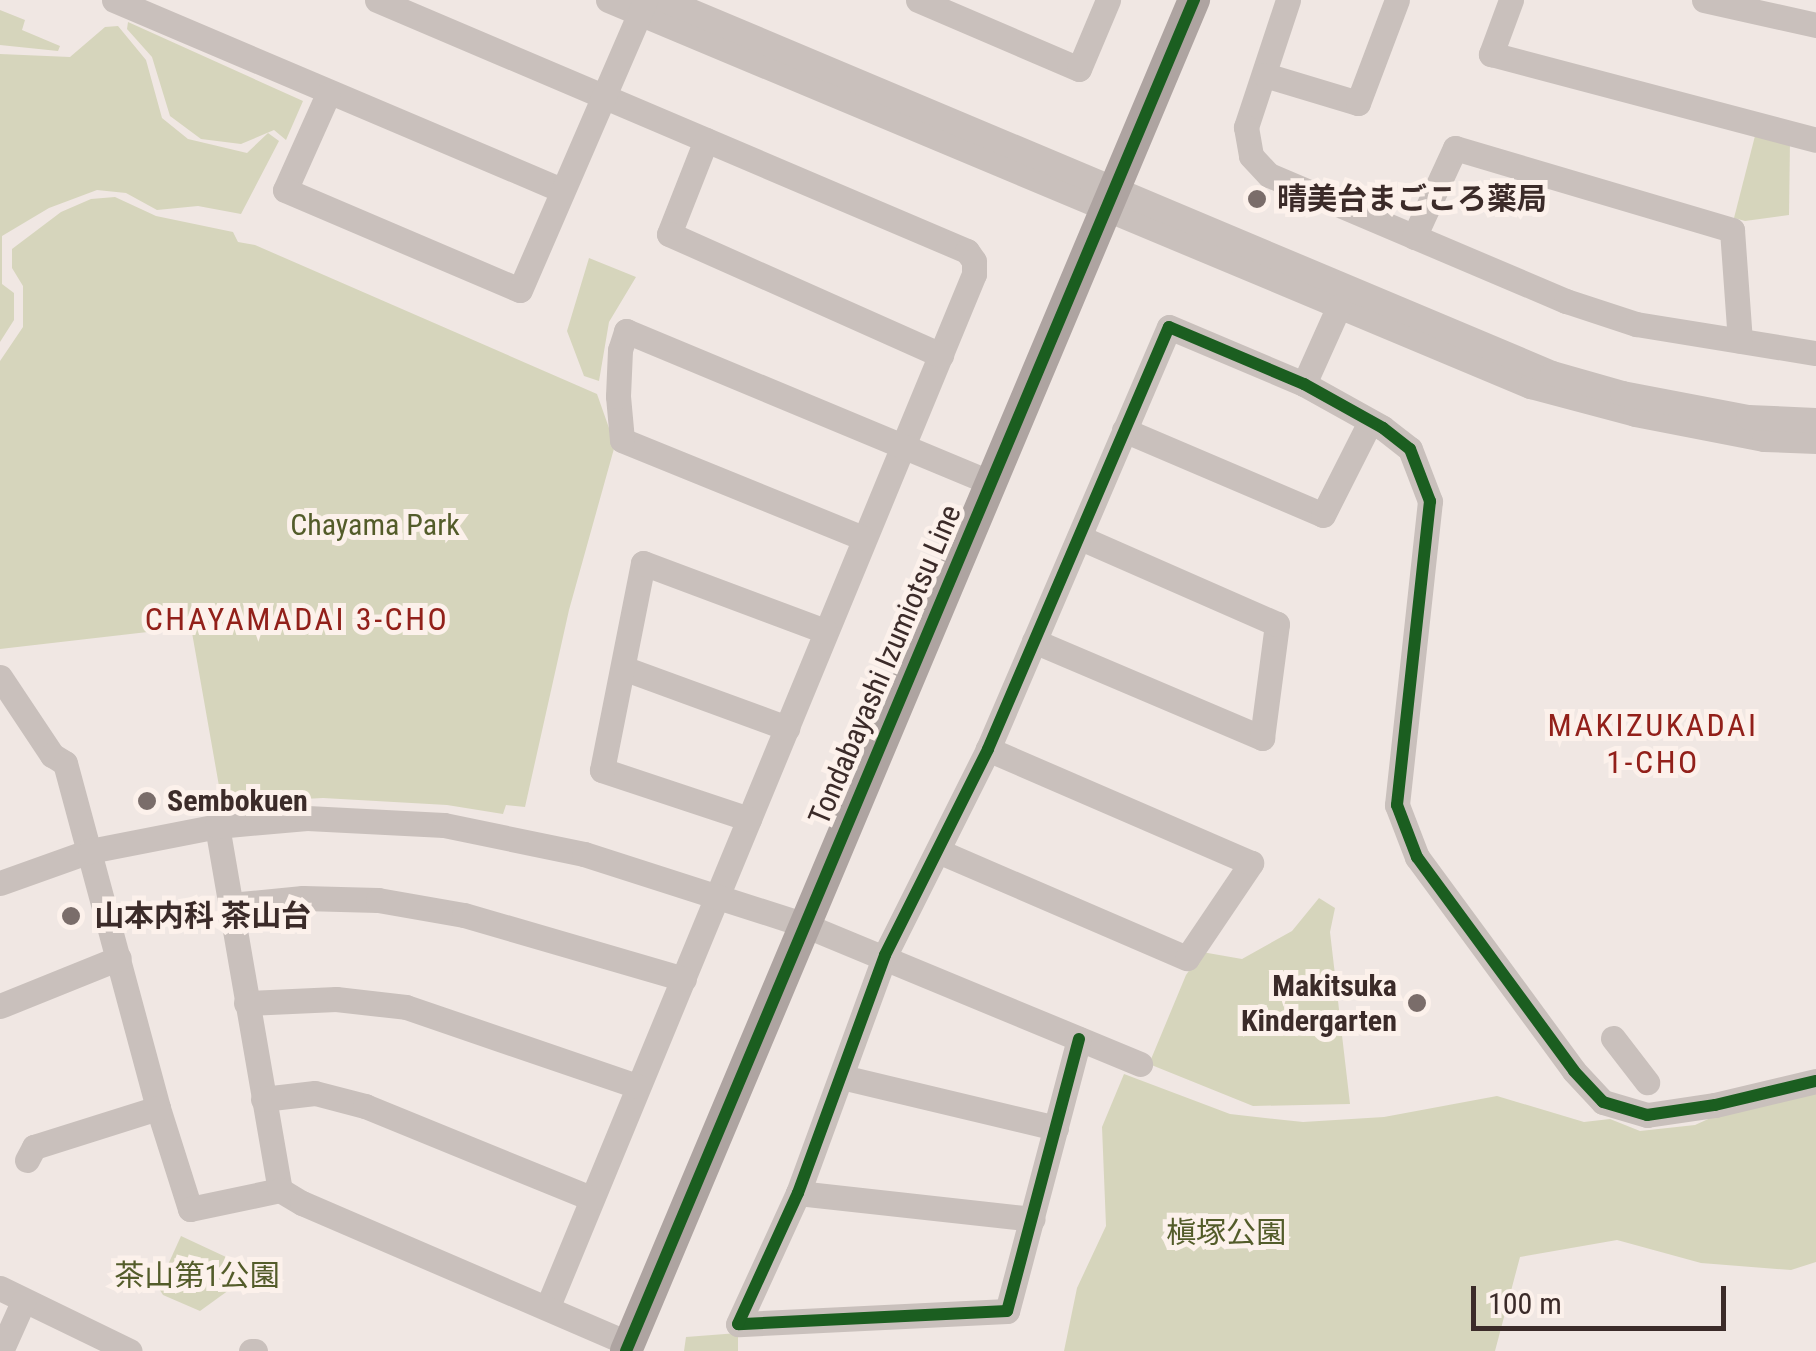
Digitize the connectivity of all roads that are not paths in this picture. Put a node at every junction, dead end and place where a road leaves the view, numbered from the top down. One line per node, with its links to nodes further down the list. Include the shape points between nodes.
1 (377, 0): 17 (street)
2 (608, 0): 12 (street)
3 (665, 0): 21 (street)
4 (918, 0): 13 (street)
5 (1108, 0): 13 (street, via 1079,69)
6 (1194, 0): 21 (main road, Tondabayashi Izumiotsu Line)
7 (1288, 0): 15 (street)
8 (1397, 0): 15 (street, via 1358,103)
9 (1511, 0): 19 (street, via 1491,54)
10 (1704, 0): 14 (street)
11 (131, 3): 16 (street)
12 (642, 7): 17 (street); 21 (street)
13 (964, 9)
14 (1816, 24)
15 (1265, 75): 22 (street, via 1246,127 1251,156 1269,175)
16 (328, 94): 20 (street); 20 (street, via 285,190 520,290)
17 (603, 95): 18 (street); 20 (street)
18 (706, 140): 26 (street, via 967,251 974,274); 26 (street, via 668,234)
19 (1816, 140)
20 (561, 190)
21 (1110, 198): 23 (street); 28 (street, via 1552,373 1748,417); 33 (main road, Tondabayashi Izumiotsu Line)
22 (1414, 237): 24 (street, via 1636,324); 24 (street, via 1455,148 1732,230)
23 (1338, 306): 27 (street); 31 (street, via 1530,386 1746,436)
24 (1740, 341): 25 (street)
25 (1816, 353)
26 (941, 355): 32 (street)
27 (1304, 384): 29 (street); 30 (street, via 1168,327)
28 (1816, 420)
29 (1370, 422): 30 (street, via 1322,516); 60 (street, via 1410,449 1430,501 1397,805 1417,856 1603,1102 1646,1114)
30 (1124, 430): 34 (street)
31 (1816, 441)
32 (902, 448): 33 (street); 35 (street); 35 (street, via 626,331 618,396 622,440)
33 (989, 482): 49 (main road, Tondabayashi Izumiotsu Line)
34 (1079, 537): 37 (street); 37 (street, via 1277,624 1262,738)
35 (863, 538): 36 (street)
36 (825, 632): 38 (street, via 643,563); 40 (street)
37 (1034, 641): 41 (street)
38 (623, 668): 40 (street); 42 (street, via 602,770)
39 (0, 678): 44 (street, via 52,754 66,763)
40 (787, 728): 42 (street)
41 (988, 749): 45 (street); 45 (street, via 1251,863 1187,958)
42 (749, 819): 47 (street)
43 (217, 826): 44 (street); 47 (street, via 307,818 444,825 584,854); 48 (street)
44 (90, 850): 46 (street); 51 (street)
45 (938, 851): 50 (street)
46 (0, 883)
47 (719, 896): 49 (street); 52 (street)
48 (230, 904): 52 (street, via 378,900 464,914); 53 (street)
49 (802, 924): 50 (street); 73 (main road, Tondabayashi Izumiotsu Line)
50 (885, 955): 56 (street); 58 (street)
51 (119, 958): 54 (street); 63 (street)
52 (684, 978): 61 (street)
53 (246, 1003): 61 (street, via 336,999 406,1007); 62 (street)
54 (0, 1006)
55 (1614, 1038): 59 (street)
56 (1079, 1039): 57 (street); 64 (street)
57 (1140, 1064)
58 (842, 1077): 64 (street); 67 (street)
59 (1647, 1082)
60 (1816, 1082)
61 (637, 1086): 68 (street)
62 (263, 1099): 66 (street); 68 (street, via 315,1094 365,1106)
63 (158, 1108): 65 (street, via 34,1147); 66 (street, via 190,1209)
64 (1056, 1128): 69 (street)
65 (27, 1160)
66 (280, 1190): 72 (street)
67 (798, 1193): 69 (street); 69 (street, via 738,1324 1007,1311)
68 (591, 1198): 72 (street)
69 (1032, 1220)
70 (0, 1288): 71 (street)
71 (23, 1302): 74 (street); 75 (street)
72 (548, 1306): 73 (street)
73 (627, 1348)
74 (124, 1350)
75 (0, 1351)

